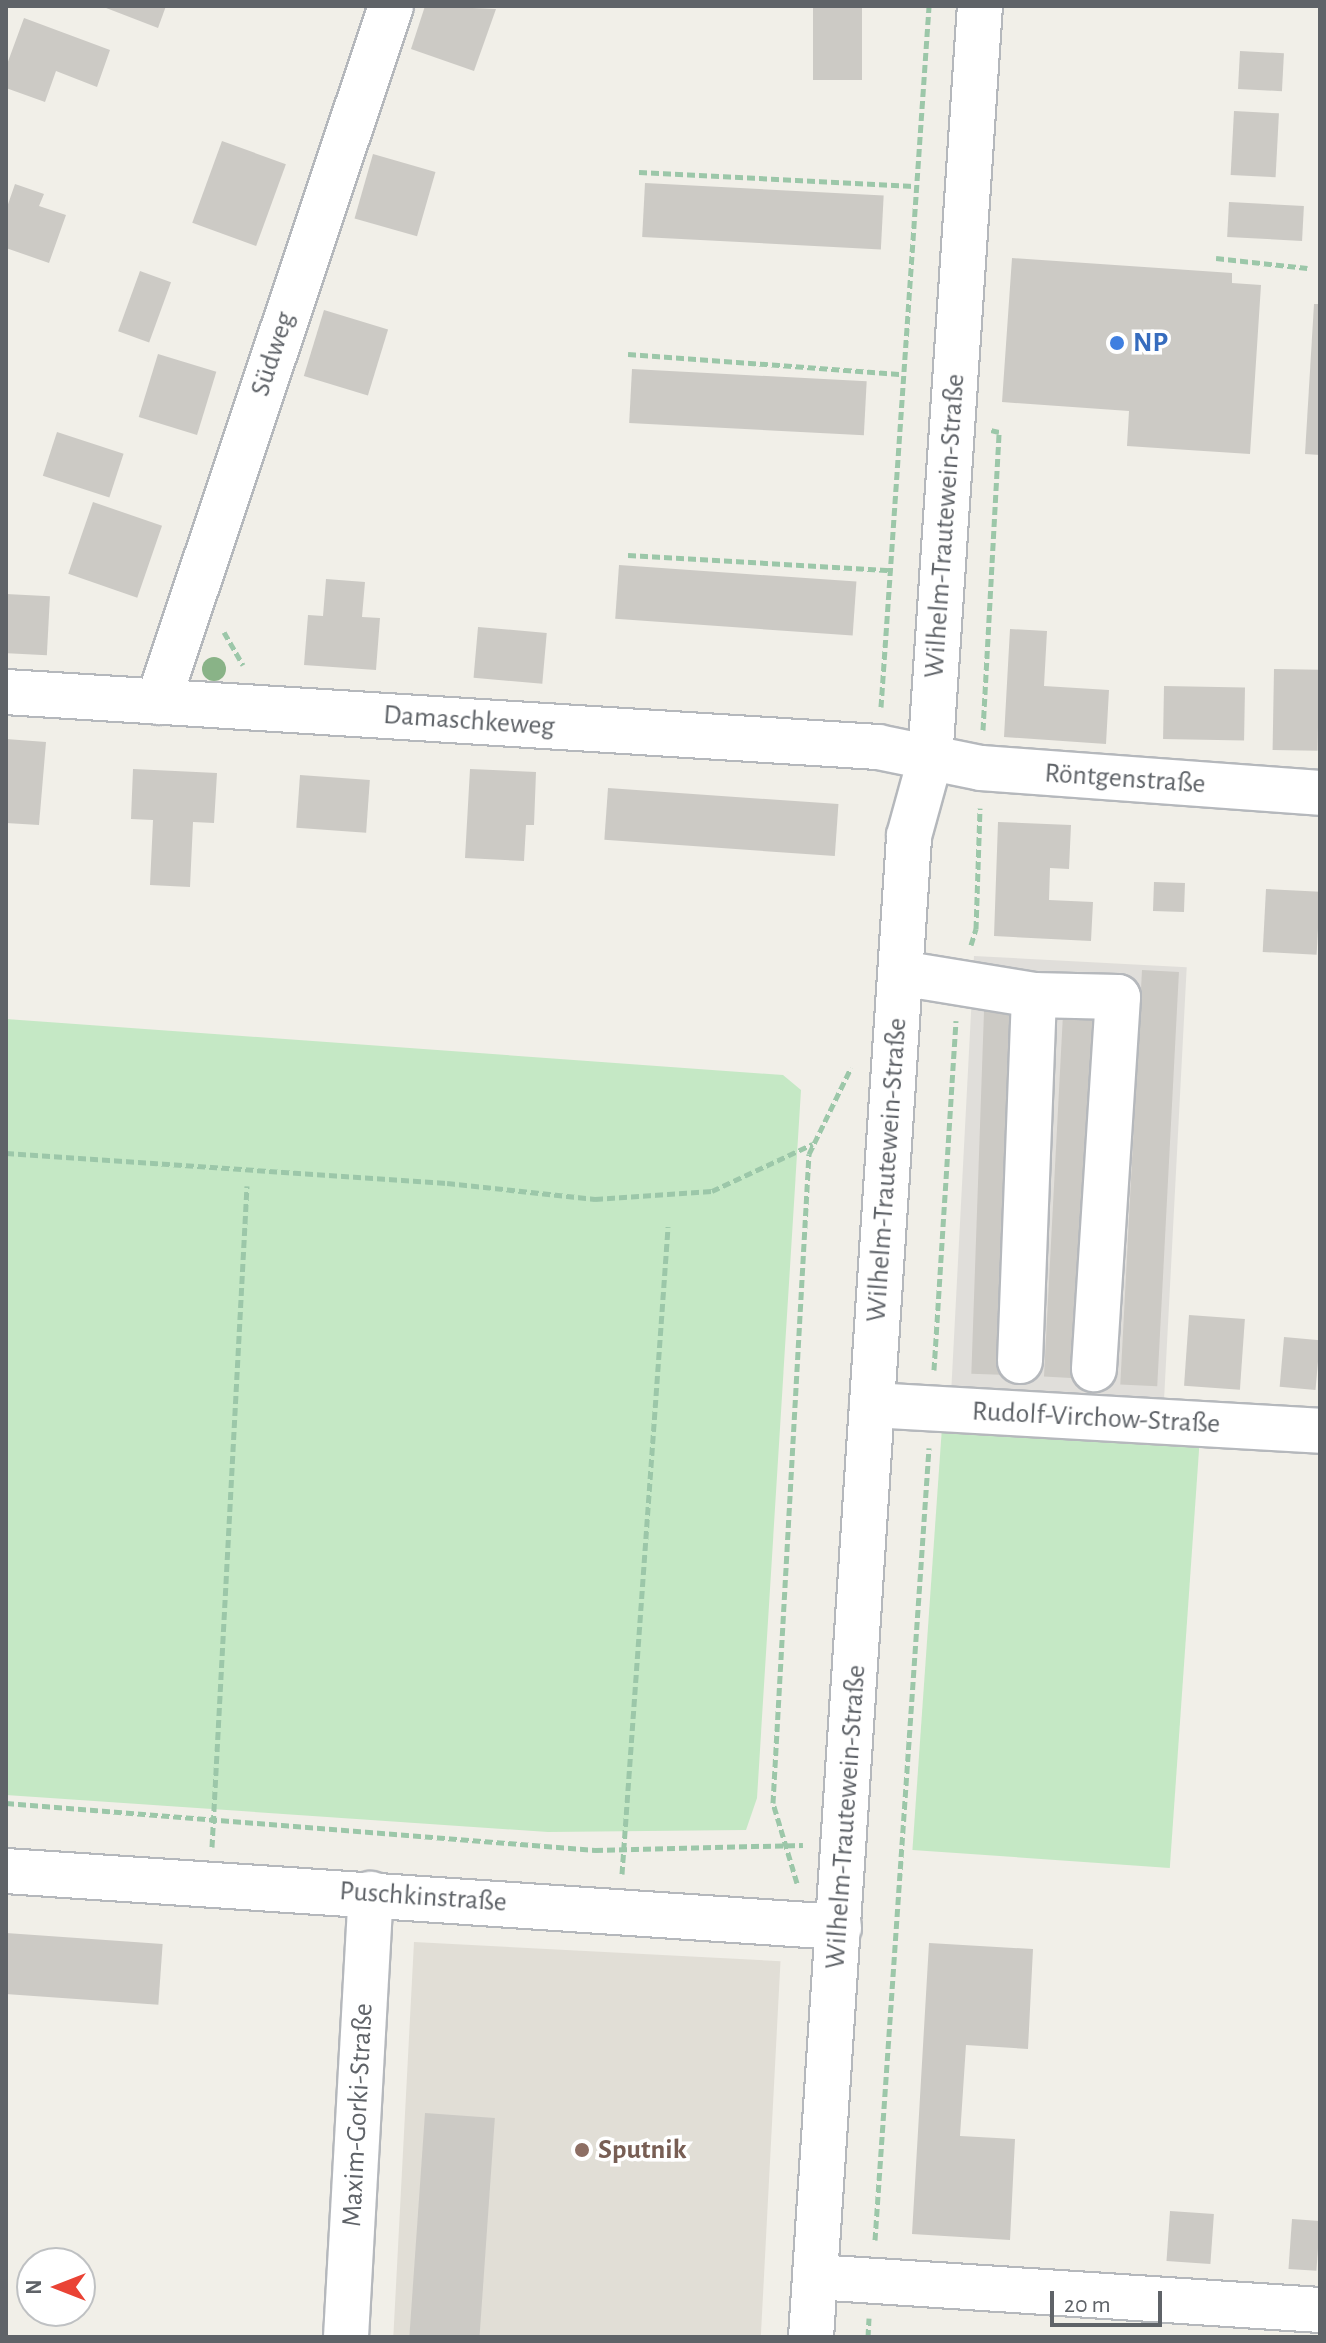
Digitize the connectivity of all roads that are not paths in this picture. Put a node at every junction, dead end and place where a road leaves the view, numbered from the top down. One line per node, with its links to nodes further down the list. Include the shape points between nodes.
1 (391, 6): 4 (street, Südweg)
2 (980, 6): 5 (street, Wilhelm-Trautewein-Straße)
3 (6, 692): 4 (street, Damaschkeweg)
4 (158, 702): 5 (street, Damaschkeweg, via 878,747)
5 (930, 760): 6 (street, Röntgenstraße); 7 (street, Wilhelm-Trautewein-Straße, via 909,836)
6 (1320, 793)
7 (900, 973): 8 (street); 11 (street, Wilhelm-Trautewein-Straße)
8 (1034, 995): 9 (street); 10 (street, via 1118,997)
9 (1020, 1361)
10 (1094, 1369)
11 (872, 1405): 12 (street, Rudolf-Virchow-Straße); 15 (street, Wilhelm-Trautewein-Straße, via 844,1844)
12 (1320, 1431)
13 (6, 1871): 14 (street, Puschkinstraße)
14 (371, 1894): 15 (street, Puschkinstraße); 18 (street, Maxim-Gorki-Straße)
15 (818, 1925): 16 (street, Wilhelm-Trautewein-Straße)
16 (815, 2277): 17 (street); 19 (street, Wilhelm-Trautewein-Straße)
17 (1320, 2310)
18 (346, 2337)
19 (811, 2337)

